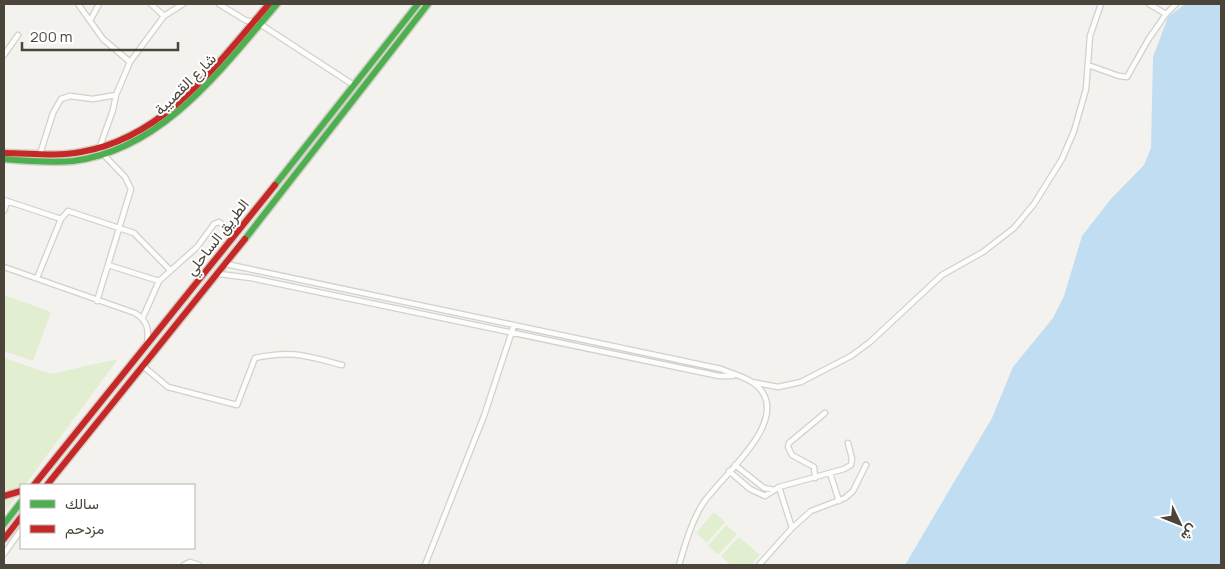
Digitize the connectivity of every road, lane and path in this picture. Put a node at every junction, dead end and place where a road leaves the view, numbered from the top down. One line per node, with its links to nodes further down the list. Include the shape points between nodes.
1 (78, 4): 16 (street)
2 (99, 4): 16 (street)
3 (151, 4): 15 (street)
4 (183, 4): 15 (street)
5 (219, 4): 13 (street)
6 (269, 4): 17 (main road)
7 (277, 4): 17 (main road)
8 (418, 4): 22 (main road, الطريق الساحلي)
9 (428, 4): 33 (main road, الطريق الساحلي)
10 (1101, 4): 21 (street, via 1090,36)
11 (1149, 4): 14 (street)
12 (1176, 4): 14 (street)
13 (226, 6): 17 (street, via 248,21)
14 (1166, 14): 21 (street, via 1127,77)
15 (164, 16): 20 (street)
16 (90, 19): 20 (street, via 103,39)
17 (257, 22): 22 (street); 25 (main road, via 177,105 139,133)
18 (18, 35): 19 (street)
19 (4, 55)
20 (130, 62): 23 (street)
21 (1088, 65): 52 (street, via 1082,109 1062,159 1034,204 1014,228 983,252 942,275 851,356 801,382 778,387)
22 (352, 84): 32 (main road, الطريق الساحلي)
23 (116, 94): 25 (street); 26 (street, via 93,99 61,98)
24 (4, 152): 26 (main road)
25 (101, 152): 26 (main road); 27 (main road, via 73,161); 31 (street, via 130,183 131,194)
26 (40, 154)
27 (4, 160)
28 (6, 201): 29 (street); 30 (street)
29 (4, 210)
30 (61, 220): 31 (street, via 69,212); 38 (street)
31 (119, 229): 34 (street); 36 (street, via 138,236)
32 (235, 234): 36 (street, via 216,222 197,247); 46 (main road, الطريق الساحلي)
33 (226, 264): 37 (main road, الطريق الساحلي); 42 (street)
34 (108, 265): 39 (street); 40 (street)
35 (4, 267): 38 (street)
36 (170, 270): 39 (street)
37 (218, 274): 43 (street, via 251,278); 49 (main road, الطريق الساحلي)
38 (37, 278): 40 (street)
39 (159, 281): 41 (street)
40 (97, 301): 41 (street)
41 (143, 318): 46 (street, via 149,332)
42 (514, 325): 43 (street); 44 (street)
43 (512, 333): 45 (street); 76 (street, via 484,416)
44 (566, 336): 45 (street); 47 (street)
45 (564, 343): 50 (street)
46 (146, 348): 60 (main road, الطريق الساحلي)
47 (687, 362): 50 (street); 51 (street)
48 (342, 365): 49 (street, via 296,353 255,358 237,405 168,387)
49 (143, 366): 61 (main road, الطريق الساحلي)
50 (686, 369): 51 (street)
51 (737, 376): 52 (street)
52 (752, 382): 55 (street, via 767,402 765,420 754,443)
53 (825, 413): 59 (street, via 788,447 792,455 814,467)
54 (848, 443): 58 (street, via 851,465)
55 (735, 465): 57 (street); 63 (street, via 764,488)
56 (866, 465): 66 (street, via 853,491)
57 (729, 471): 63 (street, via 761,495); 77 (street, via 698,513)
58 (830, 473): 59 (street); 66 (street)
59 (815, 478): 62 (street)
60 (35, 483)
61 (48, 484)
62 (780, 487): 63 (street); 70 (street)
63 (774, 490)
64 (20, 491): 65 (main road)
65 (4, 496)
66 (839, 501): 70 (street, via 811,511)
67 (20, 503): 69 (main road)
68 (20, 518): 72 (main road)
69 (4, 524)
70 (792, 528): 78 (street)
71 (20, 531): 73 (street)
72 (4, 538)
73 (4, 554)
74 (184, 565): 75 (street, via 190,562)
75 (199, 565)
76 (425, 565)
77 (679, 565)
78 (760, 565)

